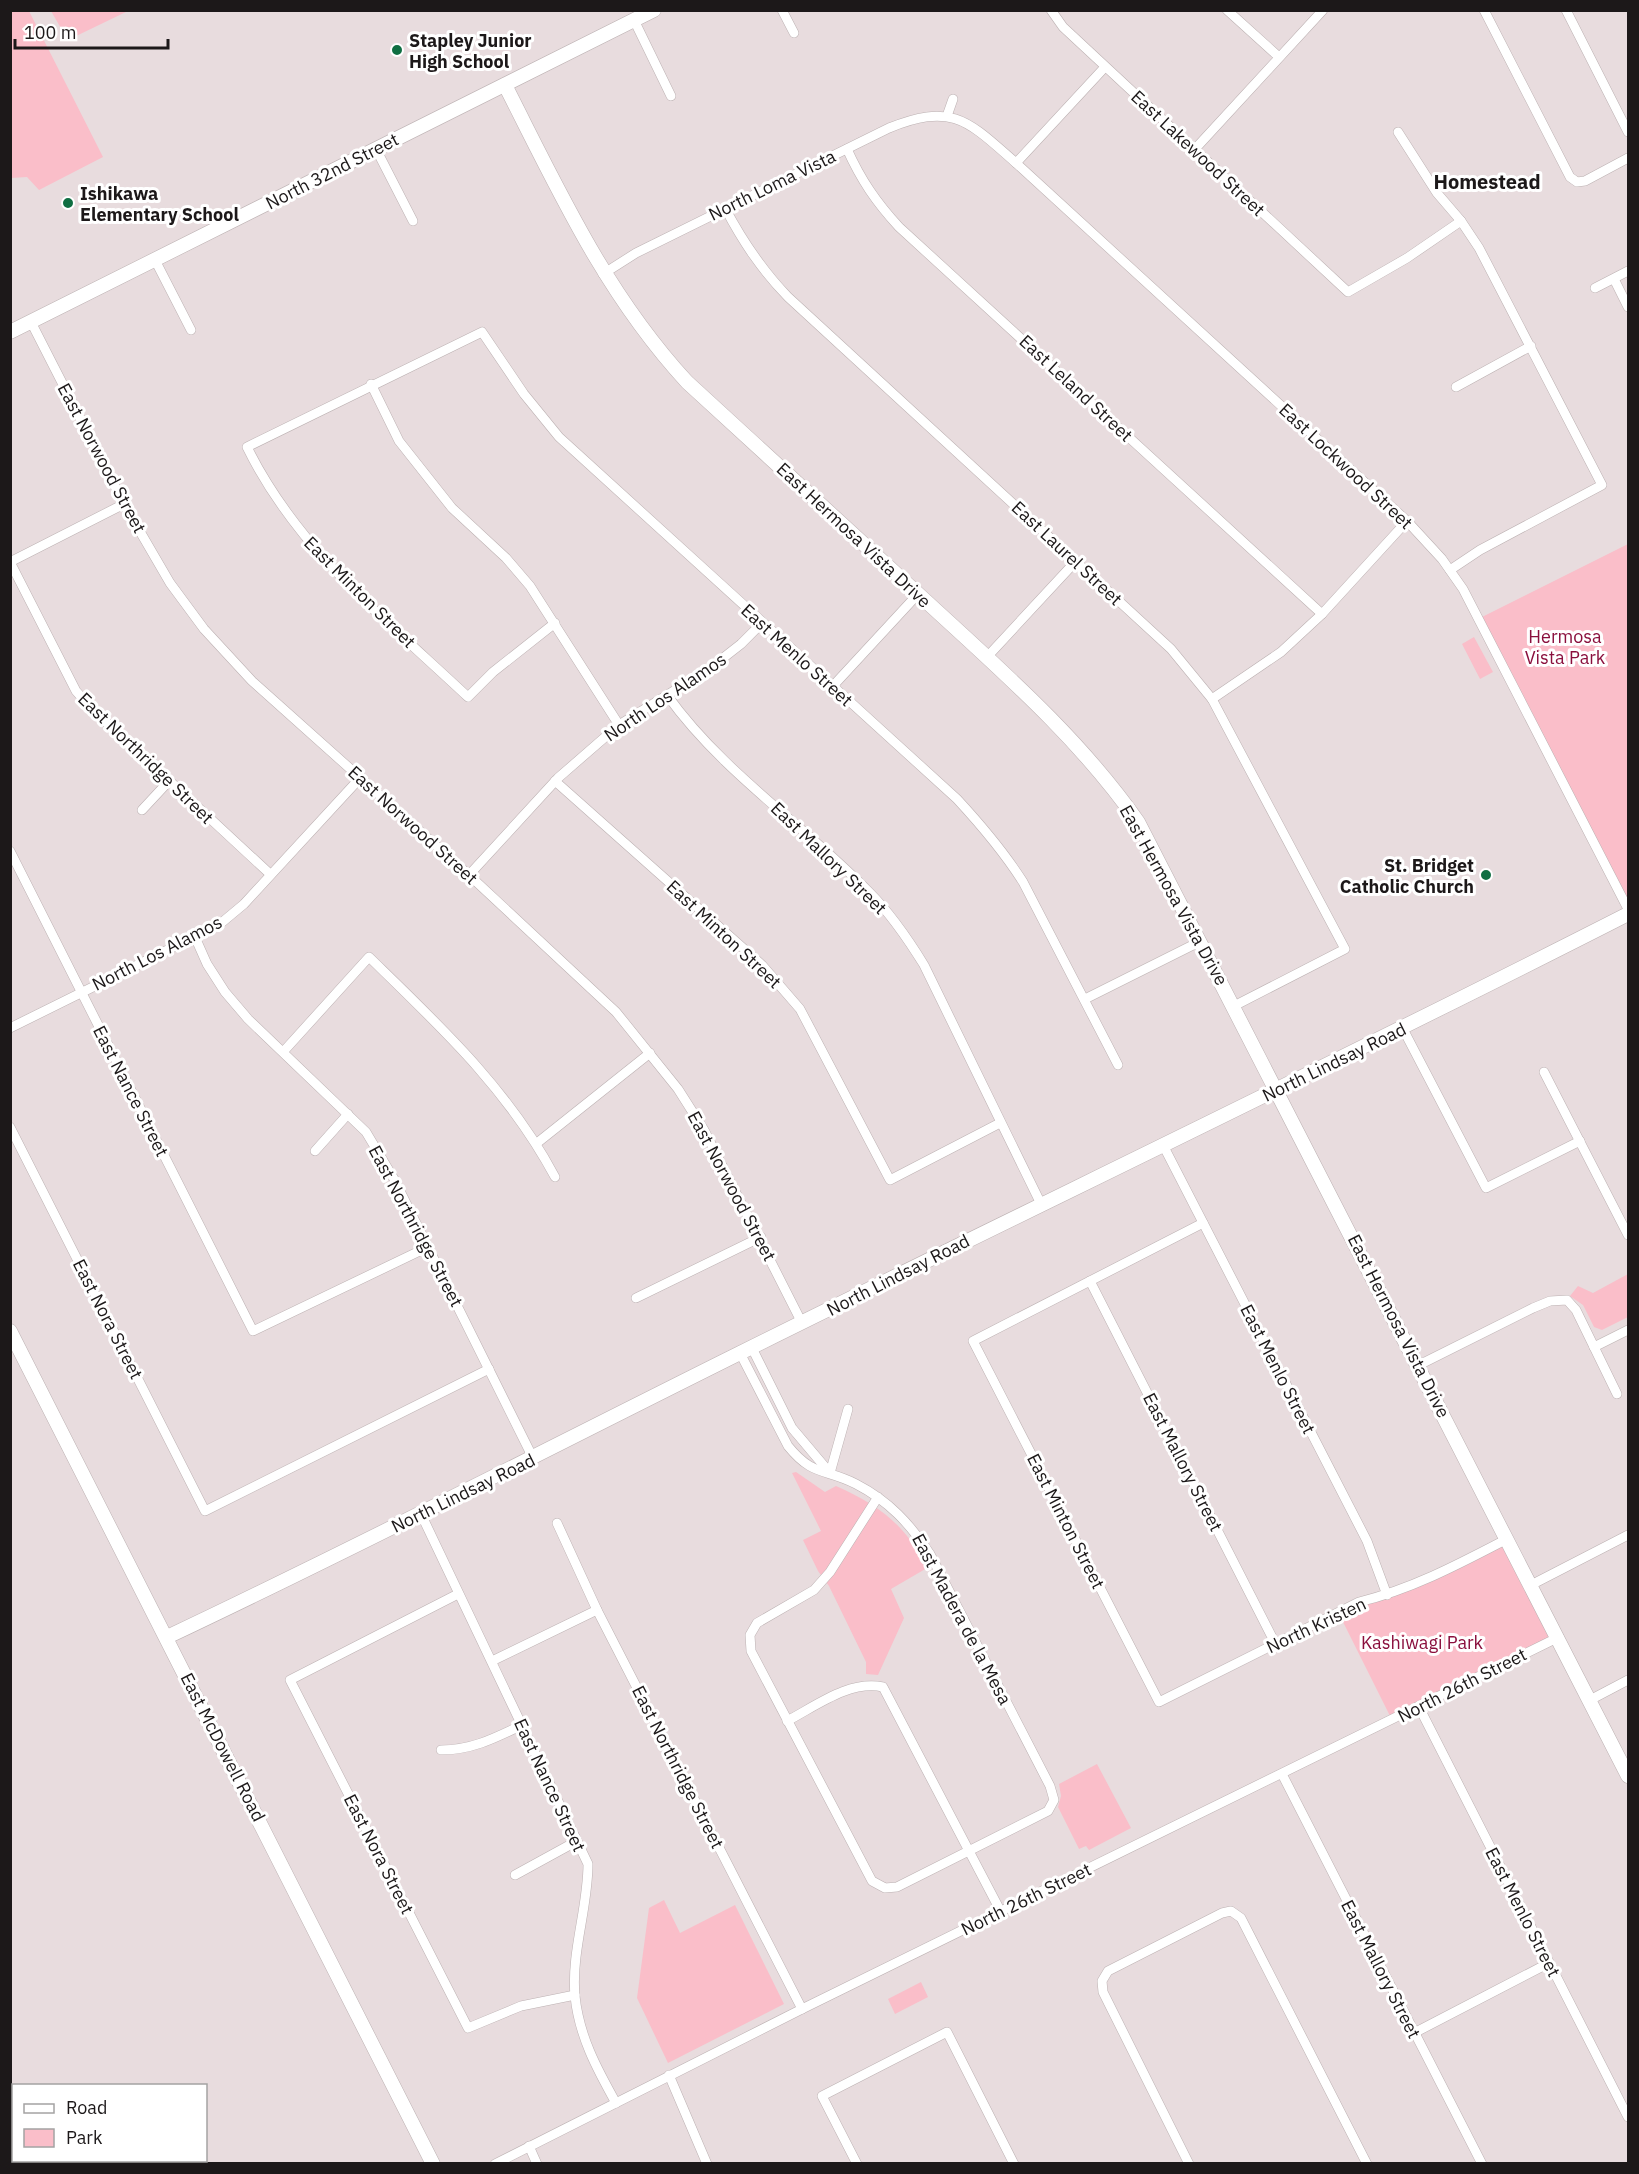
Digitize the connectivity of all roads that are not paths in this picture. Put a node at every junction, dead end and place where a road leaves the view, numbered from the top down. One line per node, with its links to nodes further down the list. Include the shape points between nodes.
1 (654, 10): 8 (street, North 32nd Street)
2 (782, 10): 9 (street)
3 (1051, 10): 11 (street, East Lakewood Street, via 1063,27)
4 (1227, 10): 10 (street)
5 (1323, 10): 10 (street)
6 (1484, 10): 21 (street, via 1570,177 1577,182 1585,181)
7 (1566, 10): 17 (street)
8 (634, 20): 12 (street, North 32nd Street); 13 (street)
9 (794, 33)
10 (1279, 57): 20 (street)
11 (1106, 67): 20 (street, East Lakewood Street); 22 (street)
12 (505, 85): 18 (street, North 32nd Street); 28 (street, East Hermosa Vista Drive)
13 (671, 96)
14 (953, 99): 15 (street)
15 (947, 116): 19 (street, North Loma Vista, via 914,118); 22 (street, East Lockwood Street, via 988,138)
16 (1398, 132): 25 (street, via 1437,193)
17 (1629, 132)
18 (376, 149): 24 (street); 26 (street, North 32nd Street)
19 (847, 149): 23 (street, North Loma Vista); 44 (street, East Leland Street, via 861,181 899,227)
20 (1195, 149): 25 (street, East Lakewood Street, via 1348,292)
21 (1629, 158)
22 (1016, 163): 39 (street, East Lockwood Street)
23 (725, 208): 28 (street, North Loma Vista, via 636,252); 40 (street, East Laurel Street, via 762,270 788,297)
24 (412, 221)
25 (1461, 221): 35 (street)
26 (155, 260): 32 (street, North 32nd Street); 33 (street)
27 (1629, 271): 29 (street)
28 (603, 274): 43 (street, East Hermosa Vista Drive, via 657,349 687,382)
29 (1614, 279): 30 (street); 31 (street)
30 (1595, 288)
31 (1629, 307)
32 (31, 322): 34 (street, North 32nd Street); 38 (street, East Norwood Street)
33 (191, 330)
34 (10, 332)
35 (1531, 346): 37 (street); 42 (street, via 1602,485)
36 (371, 384): 45 (street, via 399,441 424,474 452,508 506,558); 45 (street, East Minton Street, via 247,447 263,480 294,525 336,574 468,697); 46 (street, East Menlo Street, via 482,332 524,394 559,436)
37 (1456, 387)
38 (124, 504): 41 (street); 52 (street, East Norwood Street, via 170,583 204,629 252,681)
39 (1407, 521): 42 (street, East Lockwood Street); 44 (street)
40 (1076, 561): 47 (street); 50 (street, East Laurel Street, via 1171,650)
41 (10, 562): 53 (street, East Northridge Street, via 76,691)
42 (1450, 570): 59 (street, East Lockwood Street)
43 (918, 594): 47 (street, East Hermosa Vista Drive); 48 (street)
44 (1322, 614): 50 (street, via 1281,652)
45 (555, 623): 51 (street)
46 (762, 623): 48 (street, East Menlo Street); 49 (street, North Los Alamos, via 709,669)
47 (987, 657): 62 (street, East Hermosa Vista Drive, via 1110,782 1138,822)
48 (831, 687): 64 (street, East Menlo Street, via 957,799 994,840 1023,882)
49 (667, 695): 51 (street, North Los Alamos); 74 (street, East Mallory Street, via 700,736 870,892 903,932 924,965)
50 (1212, 699): 65 (street, East Laurel Street, via 1345,949)
51 (619, 725): 54 (street, North Los Alamos)
52 (361, 777): 57 (street, North Los Alamos); 58 (street, East Norwood Street)
53 (170, 781): 55 (street); 57 (street, East Northridge Street)
54 (555, 781): 58 (street, North Los Alamos); 74 (street, East Minton Street, via 762,965 800,1009 890,1180)
55 (142, 810)
56 (10, 852): 63 (street, East Nance Street)
57 (270, 874): 61 (street, North Los Alamos, via 244,904 220,924)
58 (469, 875): 69 (street, East Norwood Street, via 616,1012)
59 (1629, 909)
60 (1629, 914): 67 (street, North Lindsay Road)
61 (195, 937): 63 (street, North Los Alamos); 68 (street, East Northridge Street, via 225,992)
62 (1201, 941): 64 (street); 65 (street, East Hermosa Vista Drive)
63 (81, 993): 66 (street, North Los Alamos); 85 (street, East Nance Street, via 253,1331)
64 (1085, 999): 70 (street, East Menlo Street)
65 (1234, 1006): 72 (street, East Hermosa Vista Drive)
66 (10, 1028)
67 (1403, 1029): 72 (street, North Lindsay Road); 76 (street, via 1486,1188)
68 (283, 1052): 73 (street, East Northridge Street); 77 (street, via 369,957 498,1088)
69 (650, 1053): 77 (street); 84 (street, East Norwood Street, via 704,1130)
70 (1118, 1065)
71 (1544, 1072): 76 (street)
72 (1277, 1090): 78 (street, North Lindsay Road); 93 (street, East Hermosa Vista Drive)
73 (348, 1114): 79 (street); 85 (street, East Northridge Street, via 366,1132 381,1156)
74 (1000, 1124): 81 (street, East Mallory Street)
75 (10, 1127): 94 (street, East Nora Street, via 205,1511)
76 (1580, 1141): 83 (street)
77 (537, 1143): 80 (street)
78 (1163, 1145): 81 (street, North Lindsay Road); 82 (street, East Menlo Street)
79 (315, 1151)
80 (555, 1177)
81 (1041, 1204): 88 (street, North Lindsay Road)
82 (1203, 1223): 86 (street); 106 (street, East Menlo Street, via 1367,1541)
83 (1629, 1235)
84 (761, 1237): 87 (street); 88 (street, East Norwood Street)
85 (428, 1246): 94 (street, East Northridge Street)
86 (1090, 1281): 110 (street, East Mallory Street); 114 (street, East Minton Street, via 973,1341)
87 (636, 1298)
88 (802, 1323): 92 (street, North Lindsay Road)
89 (1629, 1330): 91 (street)
90 (10, 1331): 108 (street, East McDowell Road)
91 (1594, 1347): 93 (street, via 1567,1300 1550,1301); 95 (street)
92 (746, 1350): 97 (street, North Lindsay Road); 98 (street, East Madera de la Mesa, via 792,1428)
93 (1419, 1365): 103 (street, East Hermosa Vista Drive)
94 (489, 1369): 97 (street, East Northridge Street)
95 (1617, 1394)
96 (848, 1409): 98 (street)
97 (533, 1458): 100 (street, North Lindsay Road)
98 (830, 1473): 99 (street, East Madera de la Mesa)
99 (878, 1497): 116 (street, via 814,1590 757,1623 750,1635 751,1650); 122 (street, East Madera de la Mesa, via 899,1512 930,1554 1054,1800 1048,1811)
100 (421, 1514): 105 (street, East Nance Street); 108 (street, North Lindsay Road)
101 (557, 1523): 107 (street, East Northridge Street)
102 (1629, 1535): 104 (street)
103 (1507, 1539): 104 (street, East Hermosa Vista Drive); 106 (street, North Kristen)
104 (1531, 1585): 109 (street, East Hermosa Vista Drive)
105 (458, 1594): 111 (street, East Nance Street); 126 (street, East Nora Street, via 290,1680 468,2028 521,2006)
106 (1388, 1595): 110 (street, North Kristen, via 1359,1602)
107 (597, 1610): 111 (street); 127 (street, East Northridge Street)
108 (167, 1636): 133 (street, East McDowell Road)
109 (1558, 1637): 113 (street, East Hermosa Vista Drive); 115 (street, North 26th Street)
110 (1275, 1643): 114 (street, North Kristen)
111 (492, 1661): 117 (street, East Nance Street)
112 (1629, 1680): 113 (street)
113 (1590, 1700): 120 (street, East Hermosa Vista Drive)
114 (1160, 1702)
115 (1419, 1707): 119 (street, North 26th Street); 125 (street, East Menlo Street)
116 (787, 1721): 122 (street, via 872,1881 885,1888 897,1887); 122 (street, via 853,1687 883,1687)
117 (522, 1725): 118 (street, via 486,1743 462,1750); 121 (street, East Nance Street)
118 (441, 1750)
119 (1282, 1774): 124 (street, North 26th Street); 128 (street, East Mallory Street)
120 (1629, 1776)
121 (577, 1841): 123 (street); 126 (street, East Nance Street, via 588,1864 588,1888)
122 (969, 1850): 124 (street)
123 (515, 1875)
124 (1001, 1912): 127 (street, North 26th Street)
125 (1549, 1963): 128 (street); 131 (street, East Menlo Street)
126 (575, 1995): 130 (street, East Nance Street, via 590,2055)
127 (802, 2009): 129 (street, North 26th Street)
128 (1414, 2033): 141 (street, East Mallory Street)
129 (669, 2075): 130 (street, North 26th Street); 136 (street)
130 (615, 2103): 132 (street, North 26th Street)
131 (1629, 2117)
132 (529, 2146): 134 (street, North 26th Street); 135 (street)
133 (434, 2163)
134 (495, 2163)
135 (537, 2163)
136 (707, 2163)
137 (857, 2163): 138 (street, via 822,2096 947,2032)
138 (1014, 2163)
139 (1189, 2163): 140 (street, via 1103,1992 1102,1982 1108,1971 1230,1911 1241,1918)
140 (1367, 2163)
141 (1482, 2163)

